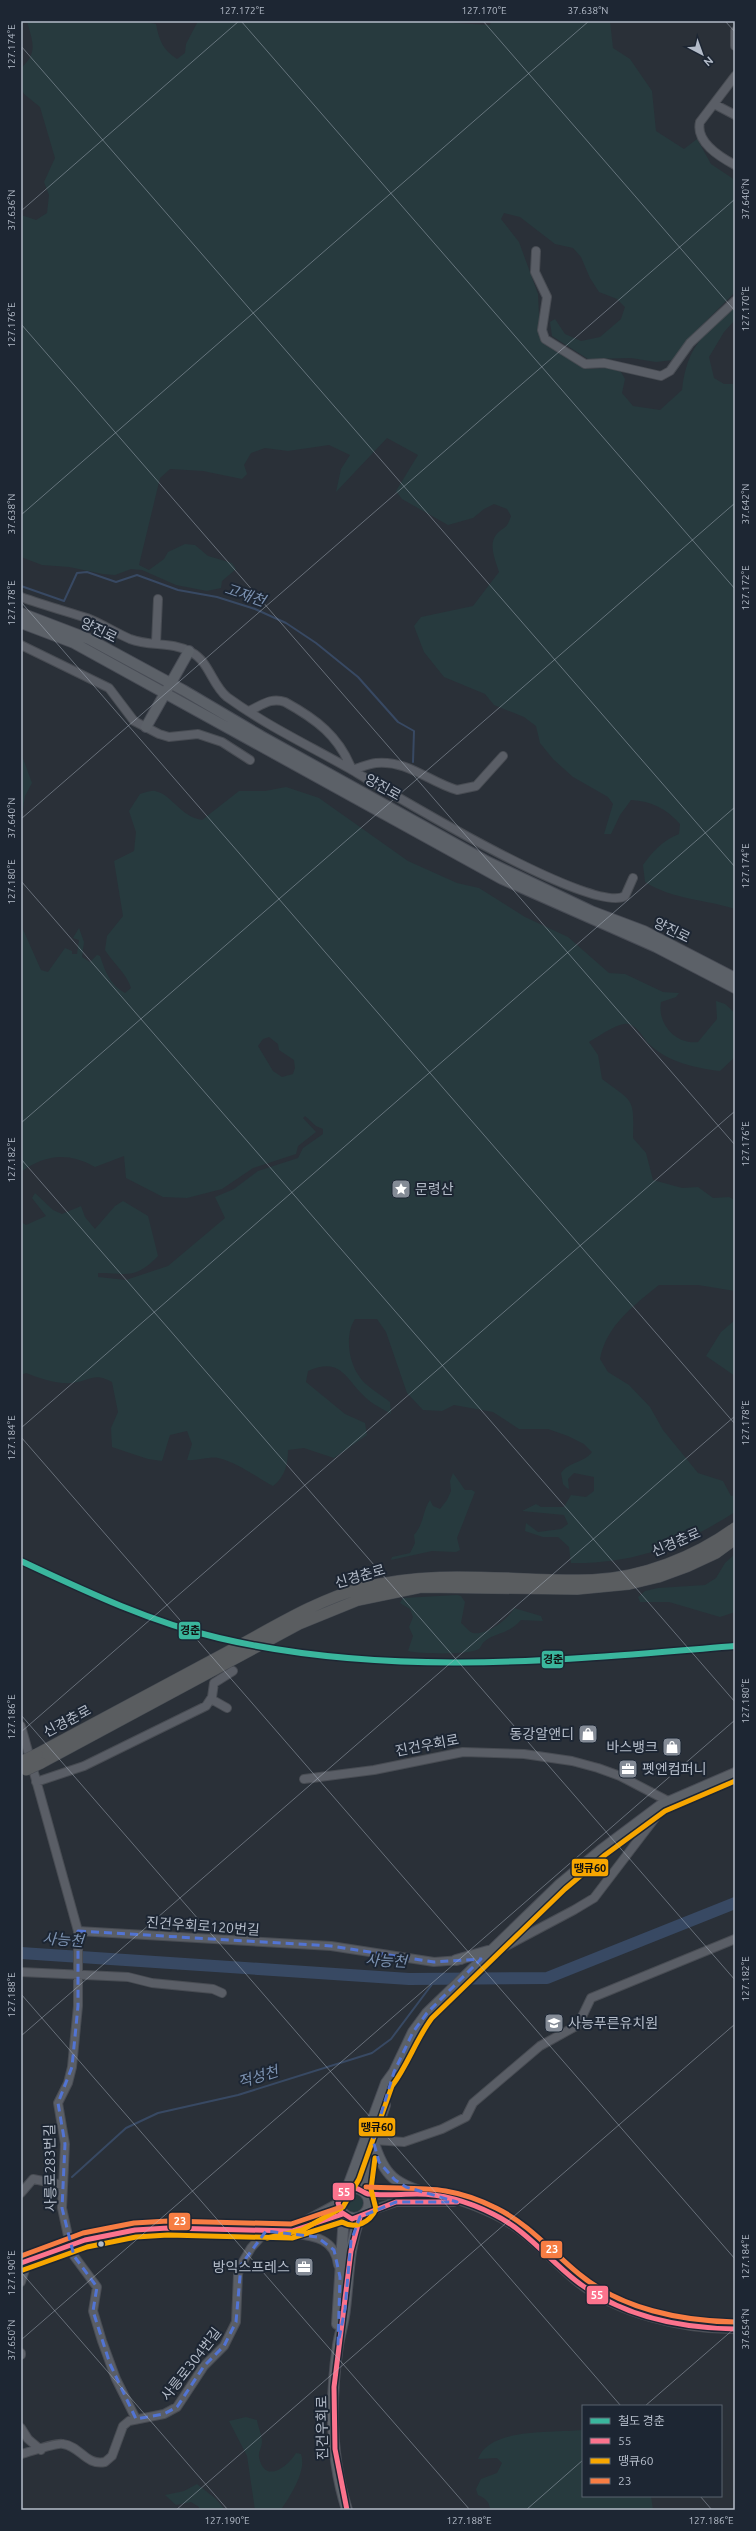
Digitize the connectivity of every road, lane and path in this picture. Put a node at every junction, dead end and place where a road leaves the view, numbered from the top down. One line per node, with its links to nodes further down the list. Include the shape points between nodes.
1 (735, 31): 2 (street)
2 (735, 46)
3 (735, 76): 4 (street)
4 (714, 104): 5 (street); 6 (street, via 700,122 699,130 704,141 714,151)
5 (735, 115)
6 (735, 165)
7 (536, 251): 8 (street, via 535,272 546,297 542,330 545,339 585,364 604,363 661,376 670,371 690,343)
8 (735, 301)
9 (21, 597): 13 (street, via 87,618 130,639)
10 (158, 598): 13 (street)
11 (21, 613): 16 (main road, 양진로, via 89,639)
12 (21, 623): 17 (main road, 양진로, via 74,643)
13 (156, 643): 15 (street, via 170,644)
14 (21, 646): 19 (street, via 109,688 127,714)
15 (189, 651): 16 (main road); 18 (street, via 199,658 226,695)
16 (171, 683): 17 (main road); 24 (main road, 양진로, via 488,862 591,911 644,931)
17 (165, 694): 19 (main road); 25 (main road, 양진로, via 502,879 656,947)
18 (249, 711): 22 (street, via 282,733); 22 (street, via 268,701 279,700 299,709 332,735 345,753)
19 (146, 727): 21 (street, via 169,737 198,734 222,742)
20 (503, 756): 22 (street, via 476,786 461,790 453,789 417,770 399,765 375,763)
21 (250, 760)
22 (352, 770): 23 (street, via 448,827 506,857 577,888 619,898 627,893)
23 (633, 878)
24 (735, 978)
25 (735, 988)
26 (735, 1528): 32 (highway, 신경춘로, via 686,1557 641,1572 593,1580 455,1577 400,1580 361,1588 288,1620 178,1678)
27 (735, 1539): 32 (highway, 신경춘로, via 716,1553 688,1566 629,1584 577,1589 421,1587 358,1600 299,1624 189,1683)
28 (233, 1671): 29 (street, via 214,1684)
29 (211, 1699): 30 (street); 36 (street, via 206,1706 97,1760 68,1773)
30 (228, 1708)
31 (21, 1726): 36 (street)
32 (39, 1758): 33 (highway, 신경춘로, bridge)
33 (23, 1767)
34 (735, 1773): 37 (main road)
35 (304, 1778): 37 (street, 진건우회로, via 374,1770 462,1752 524,1754 572,1761 598,1768 620,1776)
36 (36, 1782): 38 (street)
37 (668, 1801): 40 (main road, via 647,1814 595,1855); 41 (street, via 594,1898)
38 (78, 1931): 42 (street, 진건우회로120번길, via 331,1946 434,1962); 44 (street, 사릉로283번길)
39 (735, 1939): 47 (street, via 591,1998 578,2025 540,2046 474,2103 466,2117 442,2129 404,2142)
40 (490, 1950): 41 (main road); 42 (main road)
41 (481, 1959): 42 (street, 진건우회로120번길); 46 (main road, via 427,2013 413,2032)
42 (456, 1960)
43 (21, 1972): 44 (street)
44 (78, 1974): 45 (street, via 128,1977 152,1983 213,1989); 48 (street, 사릉로283번길, via 78,2006 72,2067 58,2103 65,2135)
45 (222, 1993)
46 (394, 2072): 47 (main road, via 392,2086); 49 (main road, via 386,2083)
47 (373, 2140): 51 (main road, via 366,2163); 52 (main road, via 380,2162 395,2180 406,2187)
48 (63, 2185): 50 (street, via 33,2179); 58 (street, 사릉로283번길, via 62,2208)
49 (347, 2189): 51 (main road, via 359,2188); 54 (main road)
50 (21, 2193)
51 (365, 2193): 52 (street); 55 (main road, via 369,2201)
52 (432, 2195): 53 (street)
53 (457, 2202): 55 (street, via 396,2202); 62 (street, via 494,2214 511,2224 577,2282 614,2302 643,2315 683,2326)
54 (338, 2203): 56 (main road); 57 (street, via 299,2224)
55 (363, 2214): 56 (main road, via 352,2219); 63 (main road, 진건우회로, via 351,2241 345,2309)
56 (343, 2215): 57 (street, via 292,2231); 60 (main road, 진건우회로)
57 (266, 2231): 58 (street, via 152,2228); 60 (street, via 317,2237 327,2242 338,2258); 64 (street, 사릉로304번길, via 251,2248 241,2265 238,2274 236,2322 224,2346 204,2366 177,2407 164,2414)
58 (70, 2245): 59 (street); 64 (street, 사릉로283번길, via 78,2263 97,2287 93,2311 116,2379)
59 (24, 2262): 61 (street)
60 (340, 2276): 63 (main road, 진건우회로, via 336,2335)
61 (21, 2282)
62 (735, 2329)
63 (338, 2344): 68 (main road, 진건우회로, via 333,2423 336,2460)
64 (136, 2419): 66 (street, 사릉로304번길, via 123,2426 112,2456 105,2462 94,2463 66,2444 55,2444)
65 (21, 2428): 66 (street, via 28,2439)
66 (41, 2450): 67 (street, 사릉로304번길)
67 (21, 2454)
68 (347, 2510)

